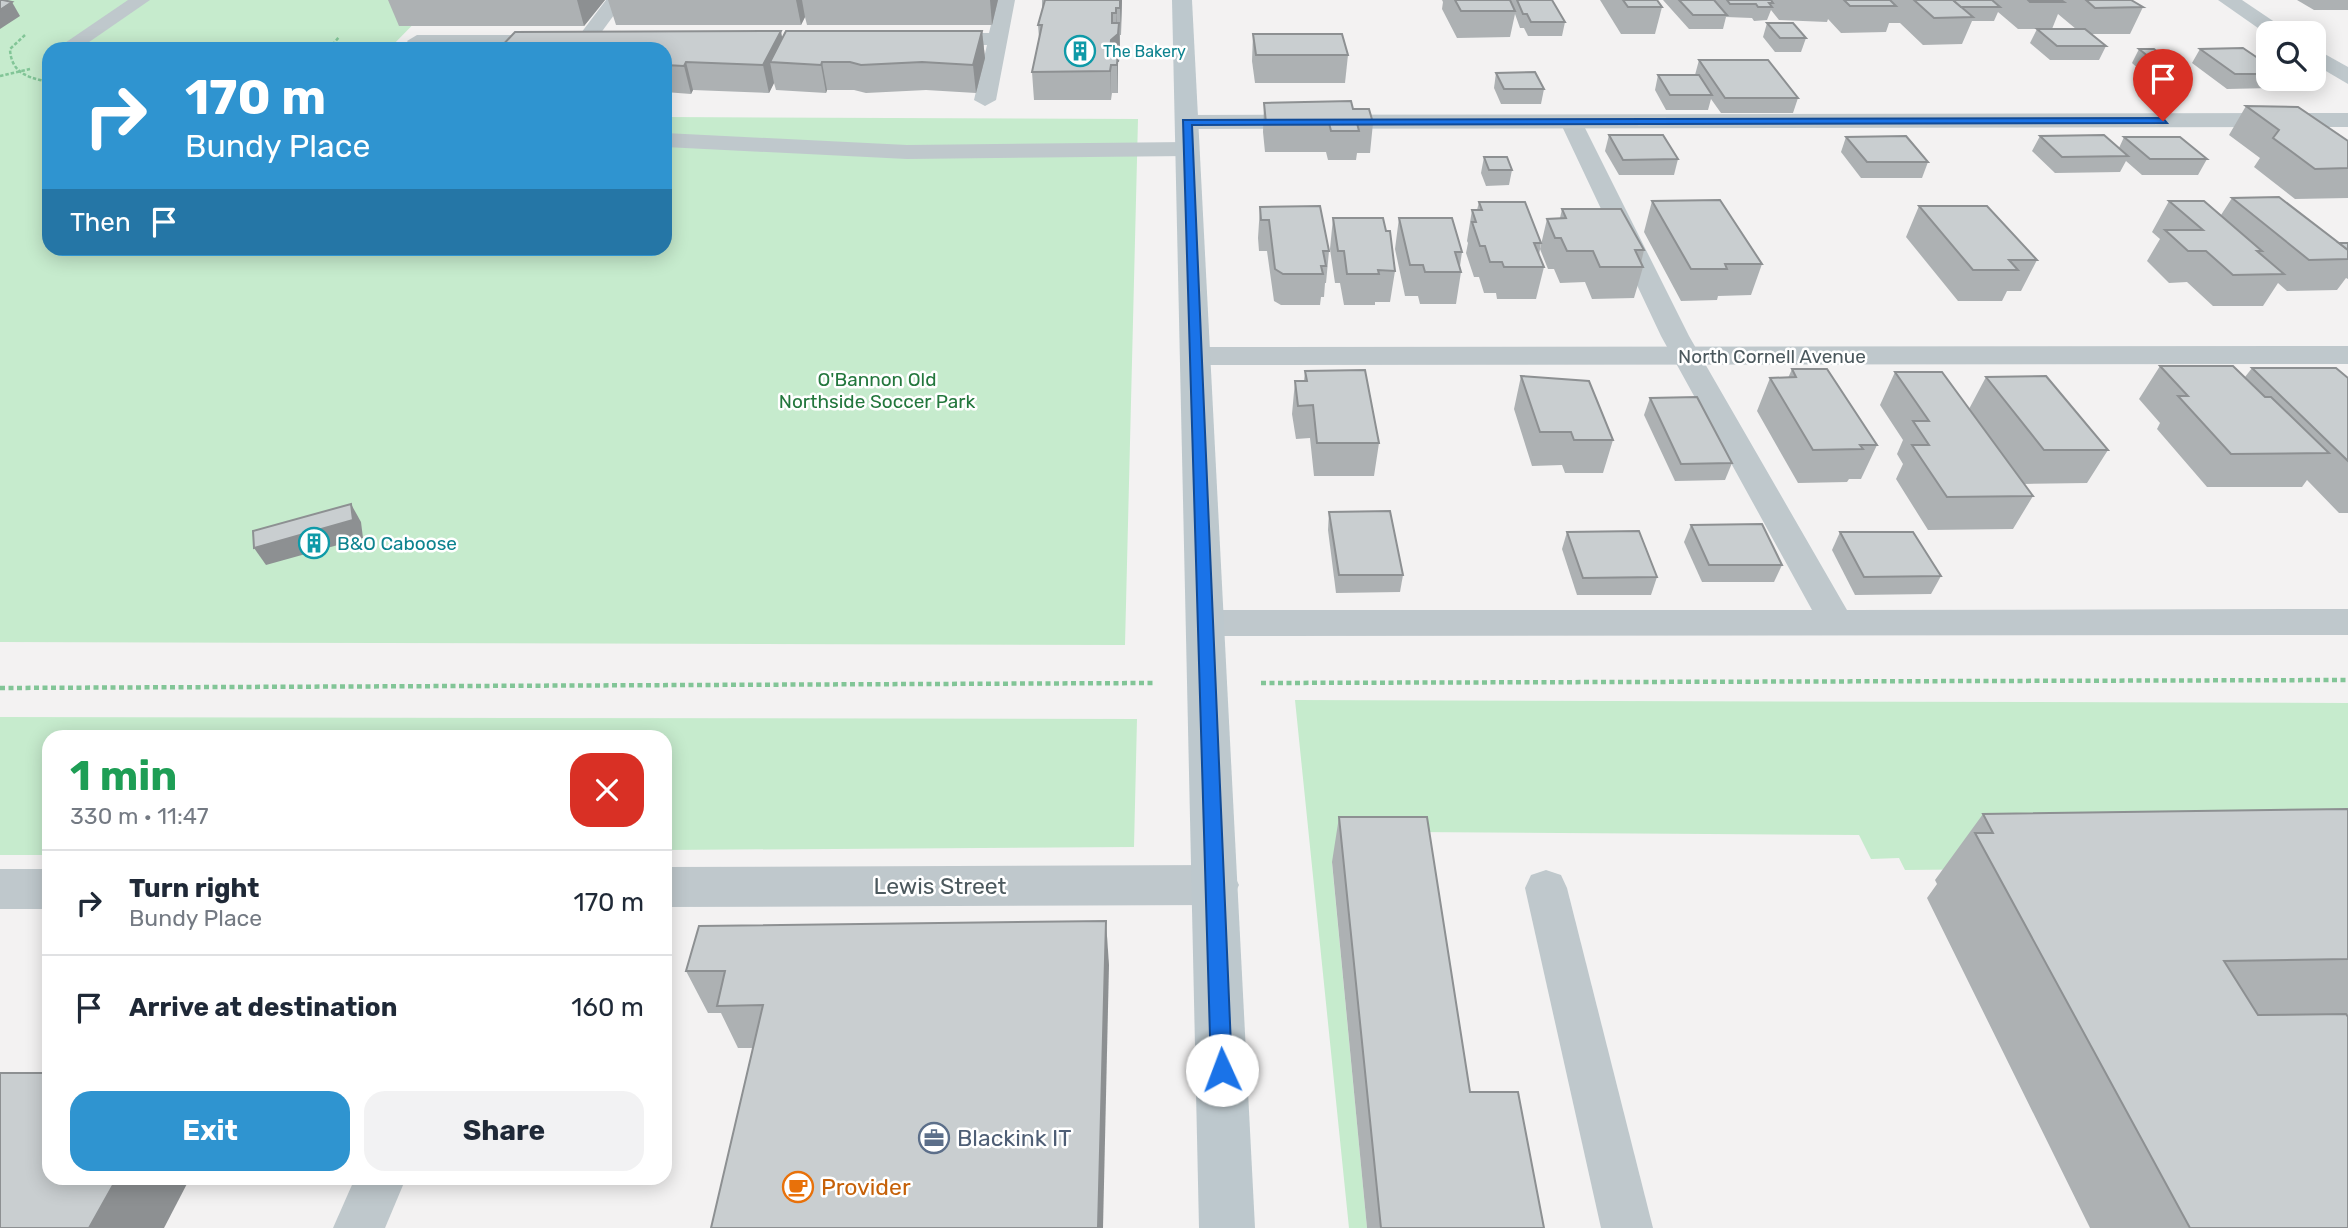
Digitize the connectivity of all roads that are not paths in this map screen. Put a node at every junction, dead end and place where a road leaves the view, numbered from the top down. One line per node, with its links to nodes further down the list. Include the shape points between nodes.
1 (141, 0): 12 (lane)
2 (616, 0): 11 (lane)
3 (1006, 0): 7 (lane)
4 (1182, 0): 20 (main road)
5 (2228, 0): 6 (street)
6 (2261, 21)
7 (998, 39): 9 (lane); 17 (lane)
8 (612, 40): 11 (lane)
9 (915, 40)
10 (417, 41): 13 (lane)
11 (585, 41): 14 (lane)
12 (77, 42)
13 (440, 42)
14 (566, 42)
15 (2326, 63): 16 (street)
16 (2348, 77)
17 (985, 100)
18 (2348, 120): 19 (street)
19 (1571, 122): 20 (street); 24 (lane)
20 (1187, 136): 21 (lane, via 906,152); 23 (main road)
21 (672, 140)
22 (2348, 355): 24 (street, North Cornell Avenue)
23 (1196, 356): 24 (street, North Cornell Avenue); 27 (main road)
24 (1685, 356): 25 (lane)
25 (1836, 622): 26 (lane); 27 (lane)
26 (2348, 622)
27 (1206, 623): 28 (main road)
28 (1216, 885): 29 (street, Lewis Street); 35 (main road)
29 (672, 887)
30 (1546, 888): 36 (lane)
31 (0, 889): 32 (street)
32 (42, 889)
33 (378, 1185): 34 (lane)
34 (359, 1228)
35 (1227, 1228)
36 (1627, 1228)

